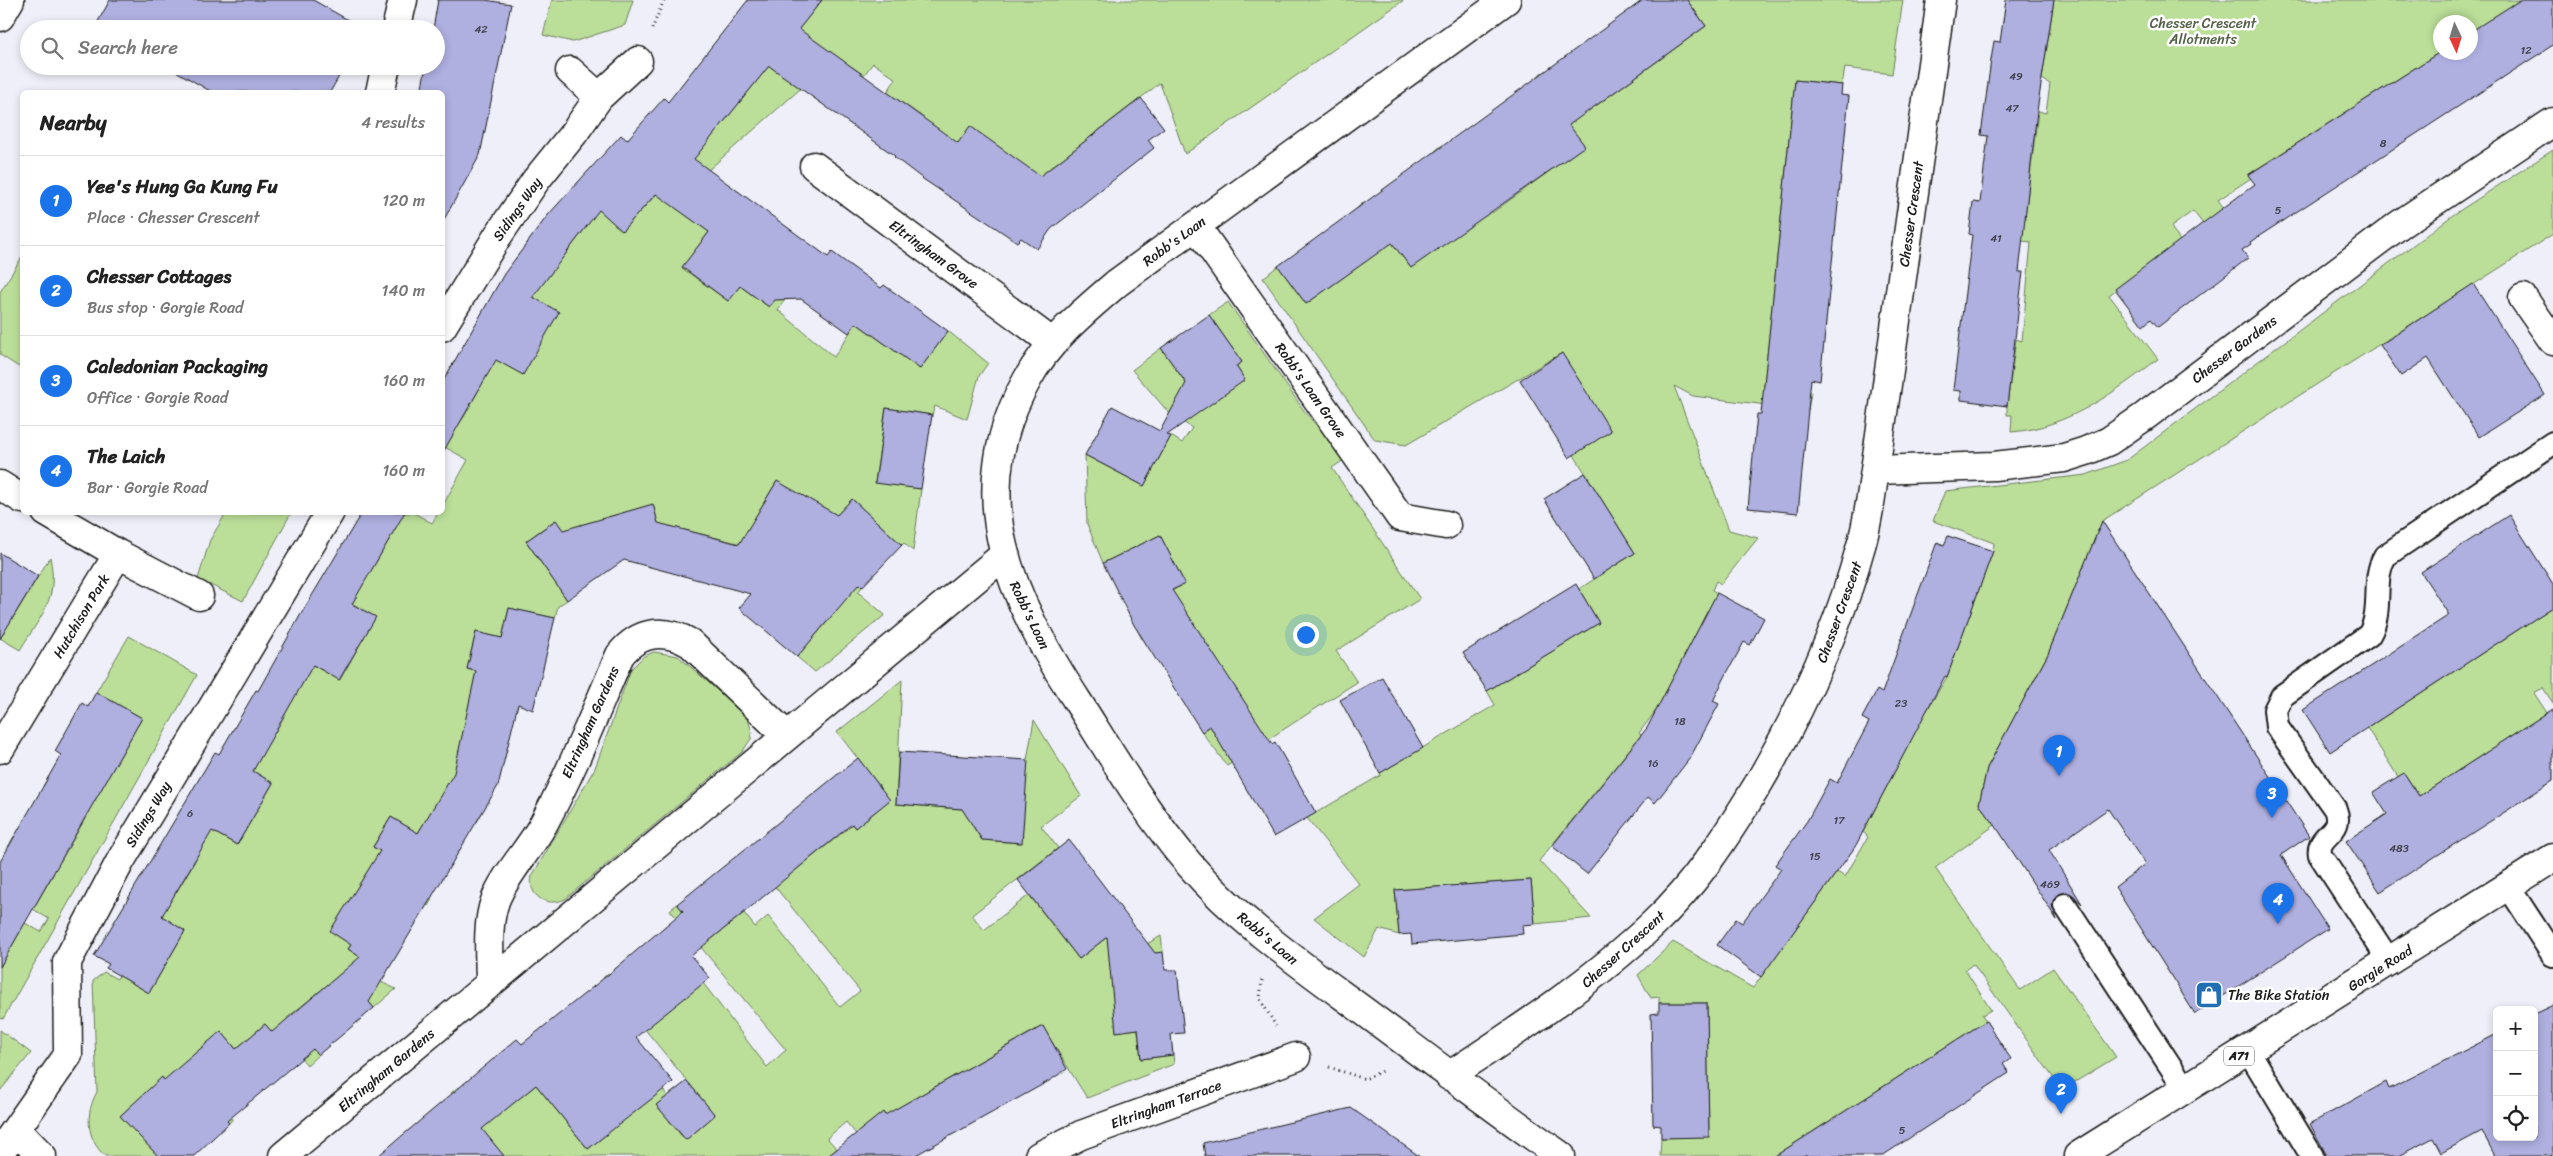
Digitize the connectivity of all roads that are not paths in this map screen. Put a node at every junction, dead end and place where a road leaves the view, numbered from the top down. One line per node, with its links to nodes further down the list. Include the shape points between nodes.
1 (10, 0): 5 (street)
2 (403, 0): 6 (street)
3 (1506, 0): 14 (street, Robb's Loan)
4 (1941, 0): 20 (street, Chesser Crescent)
5 (0, 17)
6 (398, 20)
7 (638, 61): 11 (street, Sidings Way)
8 (570, 71): 11 (street)
9 (384, 75): 10 (street)
10 (380, 90)
11 (599, 97): 16 (street, Sidings Way, via 496,237)
12 (2553, 122): 20 (street, Chesser Gardens, via 2399,225 2146,416 2108,441 2086,452 2044,461)
13 (814, 166): 18 (street, Eltringham Grove)
14 (1196, 226): 18 (street, Robb's Loan, via 1117,283); 25 (street, Robb's Loan Grove, via 1400,517)
15 (2524, 298): 17 (street)
16 (445, 322)
17 (2553, 341)
18 (1053, 343): 27 (street, Robb's Loan, via 1028,378 1003,439 997,514)
19 (2553, 443): 35 (lane, via 2385,556 2378,568 2377,620 2370,635 2282,696 2275,710 2277,726 2338,816 2335,827 2321,842 2320,855)
20 (1875, 470): 39 (street, Chesser Crescent, via 1861,547 1826,653 1793,720 1730,832 1695,879 1615,960)
21 (0, 485): 22 (street)
22 (20, 497)
23 (51, 515): 26 (street)
24 (328, 515): 41 (street, Sidings Way, via 121,860 67,962 68,1056)
25 (1446, 525)
26 (118, 554): 28 (street); 30 (street, Hutchison Park)
27 (1003, 556): 29 (street, Eltringham Gardens); 39 (street, Robb's Loan, via 1017,594 1067,685 1160,827 1189,864 1268,940)
28 (199, 596)
29 (787, 736): 36 (street, Eltringham Gardens); 36 (street, Eltringham Gardens, via 684,640 668,633 655,633 632,642 620,655 546,820 495,901 491,919)
30 (0, 749)
31 (2553, 858): 32 (street, Gorgie Road / A71)
32 (2508, 886): 34 (lane); 35 (street, Gorgie Road / A71)
33 (2065, 906): 40 (lane)
34 (2553, 954)
35 (2390, 962): 37 (street, Gorgie Road / A71)
36 (490, 984): 44 (street, Eltringham Gardens)
37 (2248, 1050): 40 (street, Gorgie Road / A71); 48 (lane)
38 (1296, 1056): 45 (street, Eltringham Terrace, via 1081,1135)
39 (1449, 1076): 46 (street, Robb's Loan)
40 (2186, 1090): 47 (street, Gorgie Road / A71)
41 (16, 1129): 42 (street, Sidings Way); 43 (street)
42 (0, 1152)
43 (42, 1156)
44 (283, 1156)
45 (1039, 1156)
46 (1561, 1156)
47 (2078, 1156)
48 (2312, 1156)

